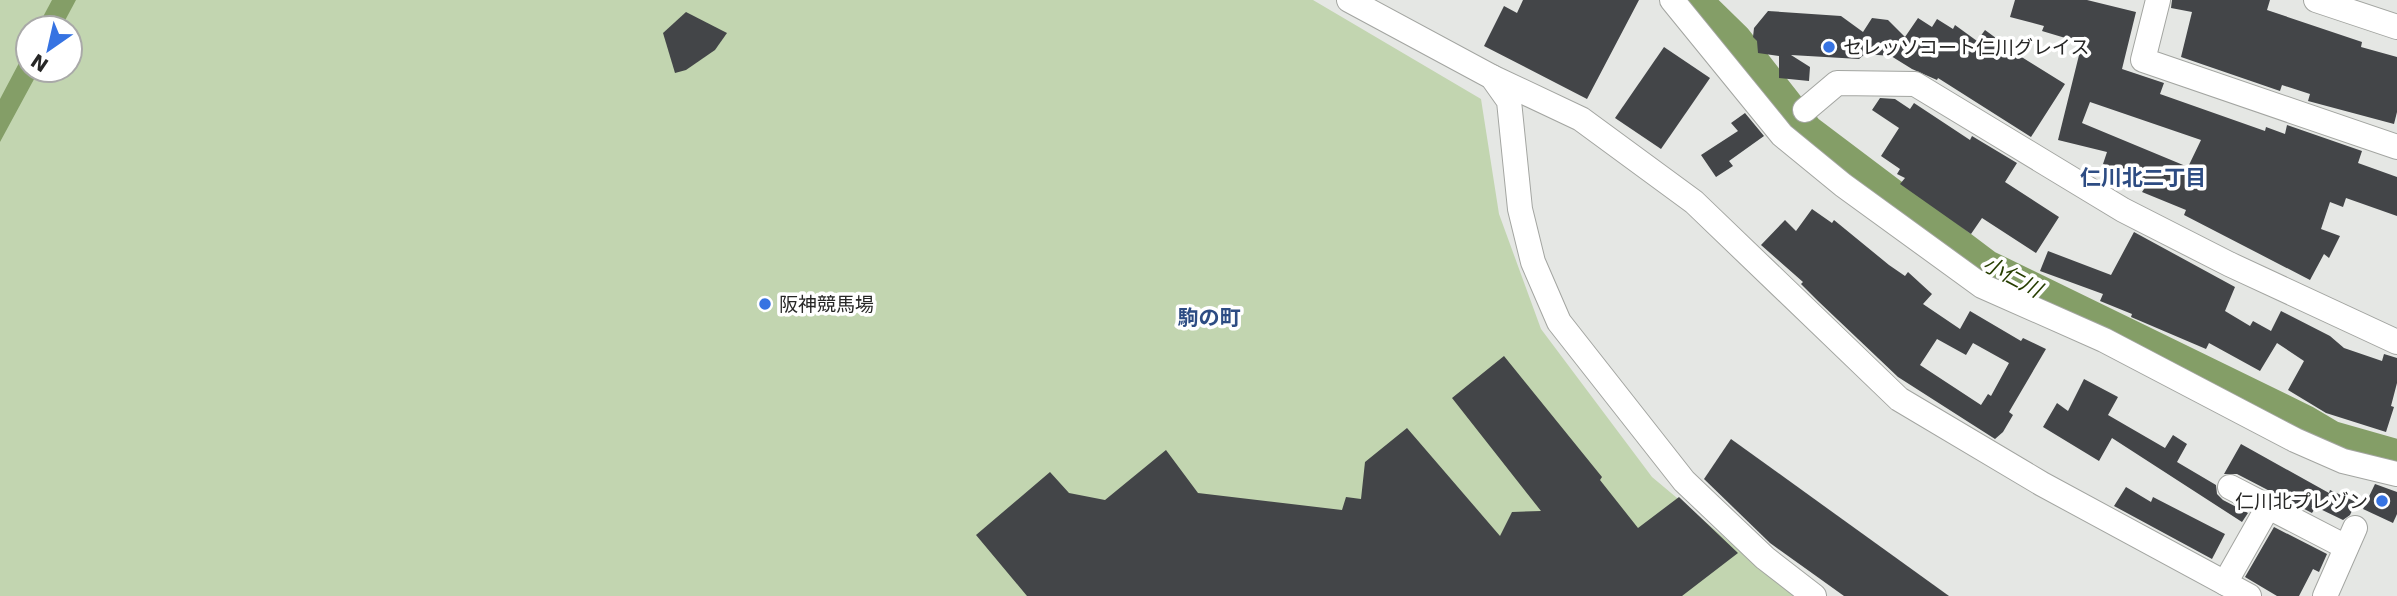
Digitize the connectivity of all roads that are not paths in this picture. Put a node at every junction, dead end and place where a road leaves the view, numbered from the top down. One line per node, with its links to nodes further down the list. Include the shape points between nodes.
1 (1349, 0): 6 (street)
2 (1672, 0): 10 (street, via 1782,135 1982,286 2104,340 2343,461)
3 (2158, 0): 8 (street, via 2143,60)
4 (2316, 0): 5 (street)
5 (2397, 27)
6 (1492, 77): 13 (street, via 1581,119 1694,202 1899,399 2042,484); 14 (street, via 1508,101 1520,209 1533,262 1559,322 1684,481 1765,558)
7 (1805, 110): 9 (street, via 1837,83 1915,84 2123,210)
8 (2397, 147)
9 (2397, 342)
10 (2397, 474)
11 (2230, 486): 12 (street)
12 (2268, 507): 13 (street); 16 (street, via 2351,537)
13 (2225, 583): 15 (street)
14 (1814, 596)
15 (2249, 596)
16 (2325, 596)

